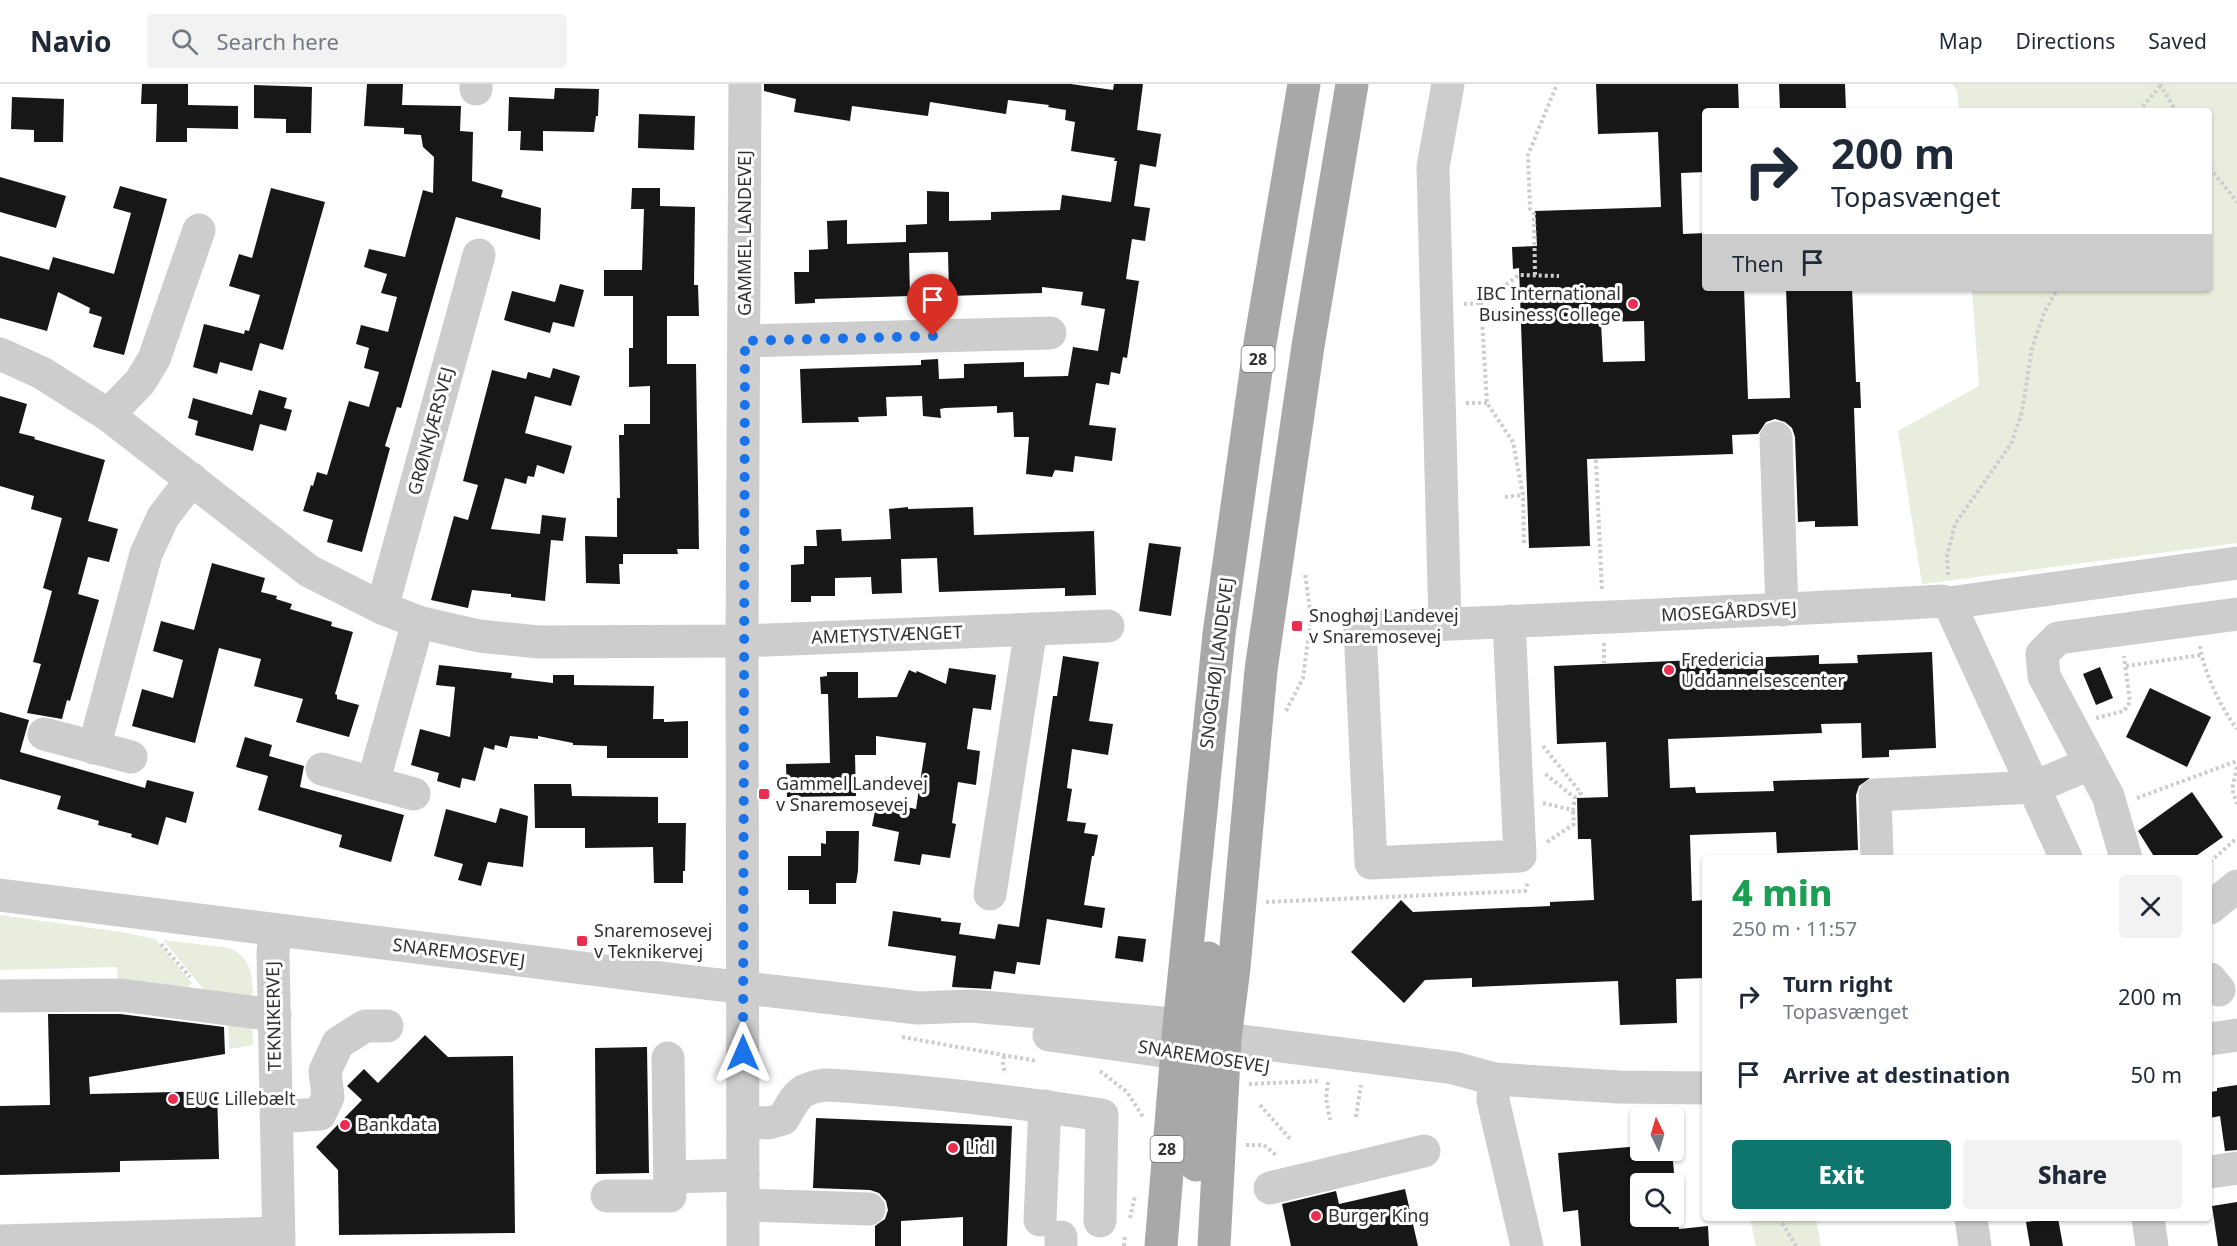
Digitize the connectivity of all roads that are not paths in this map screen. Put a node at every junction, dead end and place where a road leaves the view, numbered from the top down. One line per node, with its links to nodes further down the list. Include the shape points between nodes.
1 (745, 84): 8 (street, GAMMEL LANDEVEJ)
2 (1304, 84): 46 (main road, SNOGHØJ LANDEVEJ / 28, via 1260,344 1219,634)
3 (1352, 84): 46 (main road, SNOGHØJ LANDEVEJ / 28, via 1308,346 1261,670 1234,968)
4 (1448, 84): 20 (street, via 1433,167)
5 (199, 230): 10 (street, via 154,359 140,382)
6 (479, 255): 15 (street, GRØNKJÆRSVEJ)
7 (1050, 333): 8 (street)
8 (745, 341): 23 (street, GAMMEL LANDEVEJ)
9 (0, 354): 10 (street, via 42,373)
10 (108, 416): 12 (street)
11 (1776, 438): 16 (street)
12 (192, 478): 15 (street, via 309,571); 25 (street, via 163,517 146,554)
13 (2237, 563): 14 (street, MOSEGÅRDSVEJ)
14 (1949, 603): 16 (street, MOSEGÅRDSVEJ); 30 (street)
15 (382, 608): 18 (street)
16 (1782, 610): 19 (street, MOSEGÅRDSVEJ)
17 (2237, 614): 27 (street, via 2058,638 2042,654 2044,676)
18 (418, 621): 23 (street, via 479,636 537,642); 29 (street)
19 (1509, 621): 20 (street, MOSEGÅRDSVEJ); 20 (street, MOSEGÅRDSVEJ, via 1536,797 1526,864 1371,863 1360,628)
20 (1445, 624)
21 (1108, 626): 22 (street, AMETYSTVÆNGET)
22 (1031, 629): 23 (street, AMETYSTVÆNGET); 36 (street)
23 (742, 641): 40 (street, GAMMEL LANDEVEJ)
24 (44, 734): 25 (street)
25 (94, 748): 26 (street)
26 (131, 757)
27 (2089, 764): 30 (street); 34 (street, via 2108,796)
28 (322, 769): 29 (street)
29 (373, 783): 31 (street)
30 (2035, 787): 32 (street, via 1875,795); 33 (street)
31 (414, 794)
32 (1877, 855)
33 (2065, 855)
34 (2125, 855)
35 (2237, 886): 38 (street)
36 (990, 894)
37 (0, 895): 39 (street, SNAREMOSEVEJ)
38 (2212, 906)
39 (275, 930): 40 (street, SNAREMOSEVEJ); 42 (street, TEKNIKERVEJ)
40 (743, 988): 46 (street, SNAREMOSEVEJ, via 918,1008 971,1006); 52 (street, GAMMEL LANDEVEJ)
41 (0, 996): 42 (street, via 121,995)
42 (275, 1015): 51 (street, TEKNIKERVEJ)
43 (387, 1026): 51 (street, via 365,1026 338,1043 325,1071 328,1097 320,1114)
44 (2237, 1035): 45 (street)
45 (2212, 1039)
46 (1201, 1044): 48 (street, SNAREMOSEVEJ, via 1272,1068 1466,1084); 70 (main road, SNOGHØJ LANDEVEJ / 28); 71 (main road); 72 (main road, SNOGHØJ LANDEVEJ / 28)
47 (668, 1058): 56 (street)
48 (1494, 1079): 49 (street, SNAREMOSEVEJ); 73 (street, via 1493,1100)
49 (1702, 1088)
50 (1045, 1106): 52 (street, via 913,1090 826,1085 798,1094 783,1119); 61 (street, via 1102,1115); 64 (street)
51 (276, 1117): 65 (street, TEKNIKERVEJ)
52 (743, 1122): 58 (street, GAMMEL LANDEVEJ)
53 (1424, 1151): 57 (street)
54 (2237, 1168): 55 (street)
55 (2212, 1172)
56 (670, 1177): 58 (street); 59 (street, via 670,1196)
57 (1270, 1188)
58 (743, 1190): 60 (street); 69 (street, GAMMEL LANDEVEJ)
59 (606, 1196)
60 (869, 1209)
61 (1100, 1221)
62 (1972, 1221): 74 (street)
63 (2148, 1221): 75 (street)
64 (1054, 1234)
65 (279, 1239): 66 (street)
66 (217, 1240): 68 (street)
67 (0, 1241): 68 (street)
68 (161, 1242)
69 (743, 1246)
70 (1161, 1246)
71 (1192, 1246)
72 (1214, 1246)
73 (1527, 1246)
74 (1976, 1246)
75 (2152, 1246)

